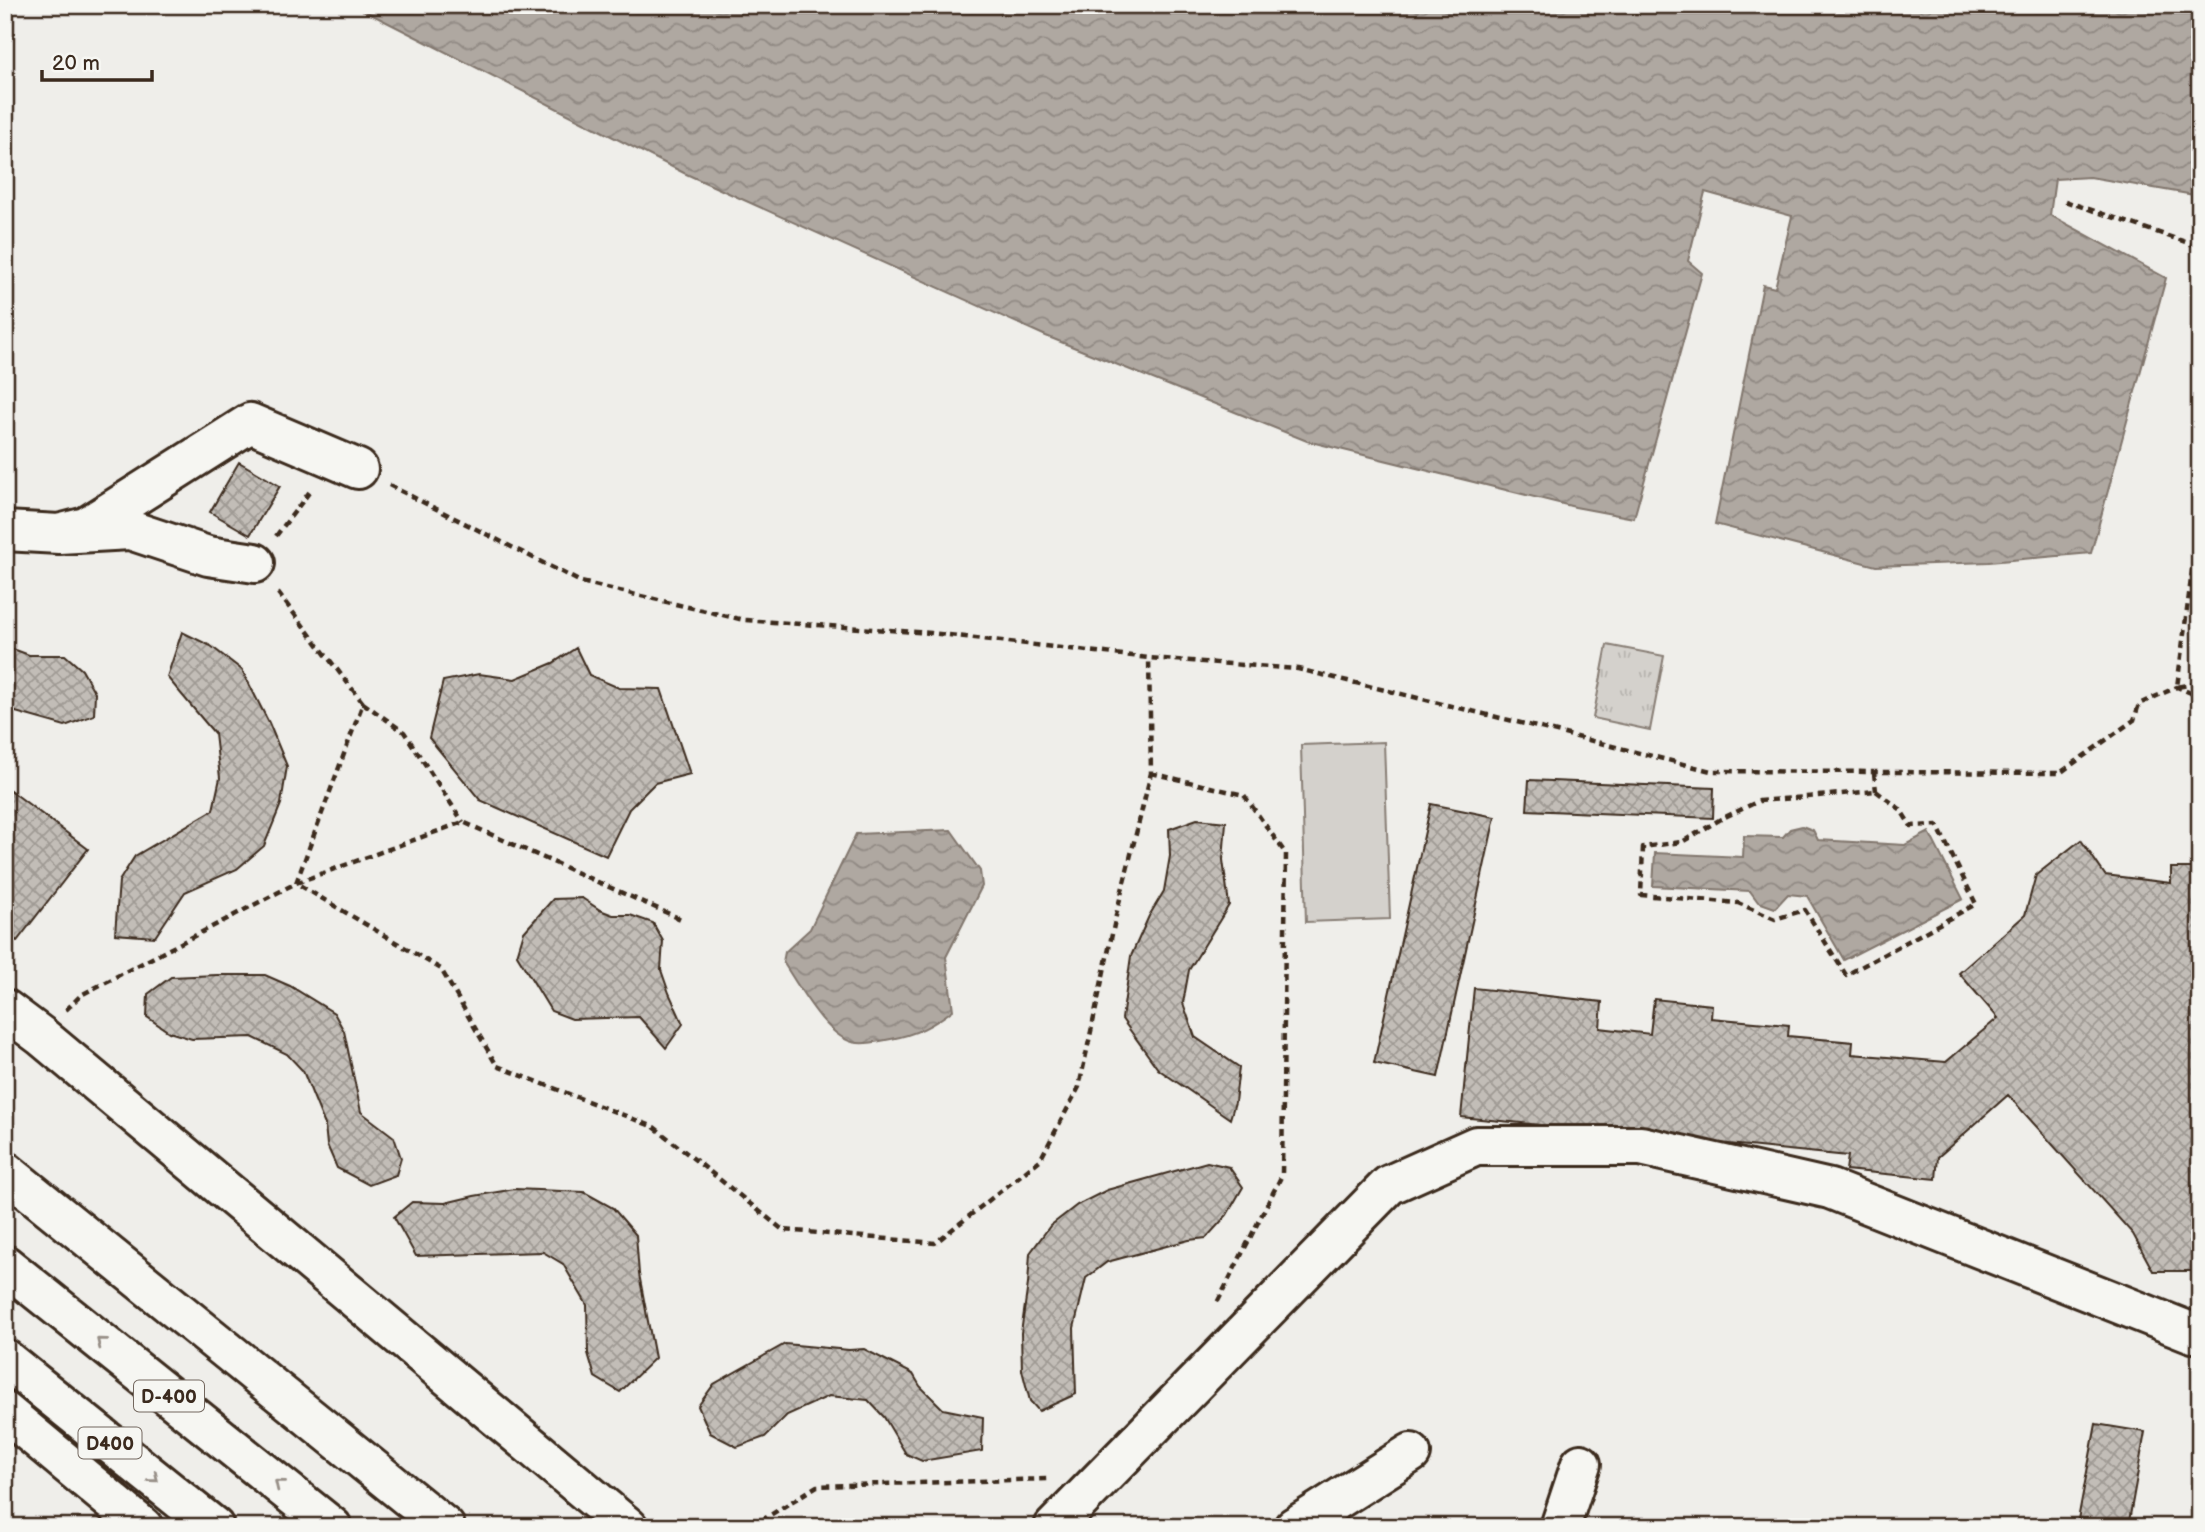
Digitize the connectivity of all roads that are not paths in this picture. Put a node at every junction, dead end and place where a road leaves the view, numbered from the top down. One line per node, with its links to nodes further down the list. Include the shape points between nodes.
1 (358, 469): 3 (main road, via 250,423 86,527)
2 (5, 531): 3 (main road)
3 (60, 534): 4 (main road, via 130,530 208,556)
4 (255, 563)
5 (5, 1009): 17 (main road)
6 (5, 1171): 16 (main road)
7 (5, 1265): 15 (main road, D-400, one-way to 7)
8 (2200, 1333): 18 (main road, via 1830,1189 1641,1146 1476,1146 1389,1185)
9 (5, 1359): 14 (main road, D400, one-way to 14)
10 (5, 1412): 13 (main road)
11 (1411, 1453): 19 (main road)
12 (1581, 1464): 20 (main road)
13 (144, 1527)
14 (214, 1527)
15 (332, 1527)
16 (445, 1527)
17 (628, 1527)
18 (1054, 1527)
19 (1294, 1527)
20 (1560, 1527)

